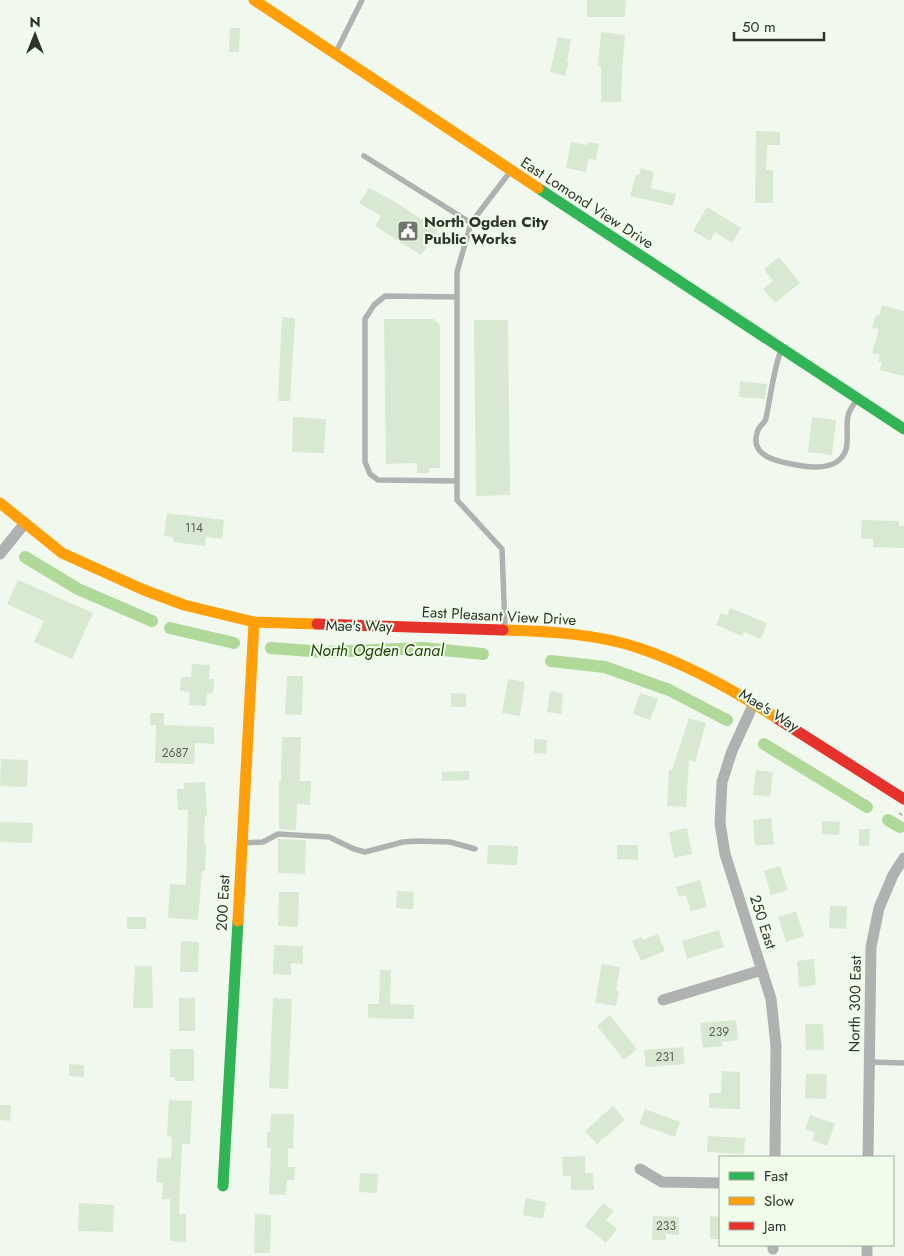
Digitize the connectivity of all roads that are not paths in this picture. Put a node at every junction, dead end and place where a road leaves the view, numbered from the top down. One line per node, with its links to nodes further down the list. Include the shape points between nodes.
1 (254, 0): 3 (street, East Lomond View Drive)
2 (362, 0): 4 (lane)
3 (266, 3): 4 (street, East Lomond View Drive)
4 (335, 54): 6 (street, East Lomond View Drive)
5 (364, 156): 7 (lane)
6 (510, 171): 7 (lane); 9 (street, East Lomond View Drive)
7 (471, 223): 8 (lane, via 457,272)
8 (457, 297): 12 (lane); 12 (lane, via 385,296 365,319 367,469 378,480)
9 (781, 348): 10 (street, East Lomond View Drive); 10 (lane, via 766,420 757,430 755,441 764,454 790,464 811,467 837,462 846,452 848,415)
10 (858, 398): 11 (street, East Lomond View Drive)
11 (904, 428)
12 (457, 481): 17 (lane, via 457,500 502,549)
13 (0, 503): 14 (street, East Pleasant View Drive)
14 (25, 523): 15 (street); 16 (street, East Pleasant View Drive, via 62,552 144,590 184,605)
15 (0, 554)
16 (254, 622): 17 (street, East Pleasant View Drive); 20 (street, 200 East)
17 (505, 629): 18 (street, East Pleasant View Drive, via 575,635 638,648 698,672)
18 (754, 703): 19 (street, East Pleasant View Drive); 23 (street, 250 East, via 722,782 720,823 725,854)
19 (904, 799)
20 (242, 843): 21 (lane, via 263,842 278,834 329,837 365,852 409,841 450,842); 31 (street, 200 East)
21 (475, 849)
22 (904, 858): 25 (street, North 300 East, via 878,908 871,947)
23 (762, 970): 24 (street); 27 (street, 250 East, via 771,999 776,1046)
24 (663, 1000)
25 (869, 1062): 26 (lane); 28 (street, North 300 East)
26 (904, 1063)
27 (775, 1156)
28 (868, 1156)
29 (640, 1169): 30 (street, via 662,1182)
30 (719, 1183)
31 (223, 1186)

